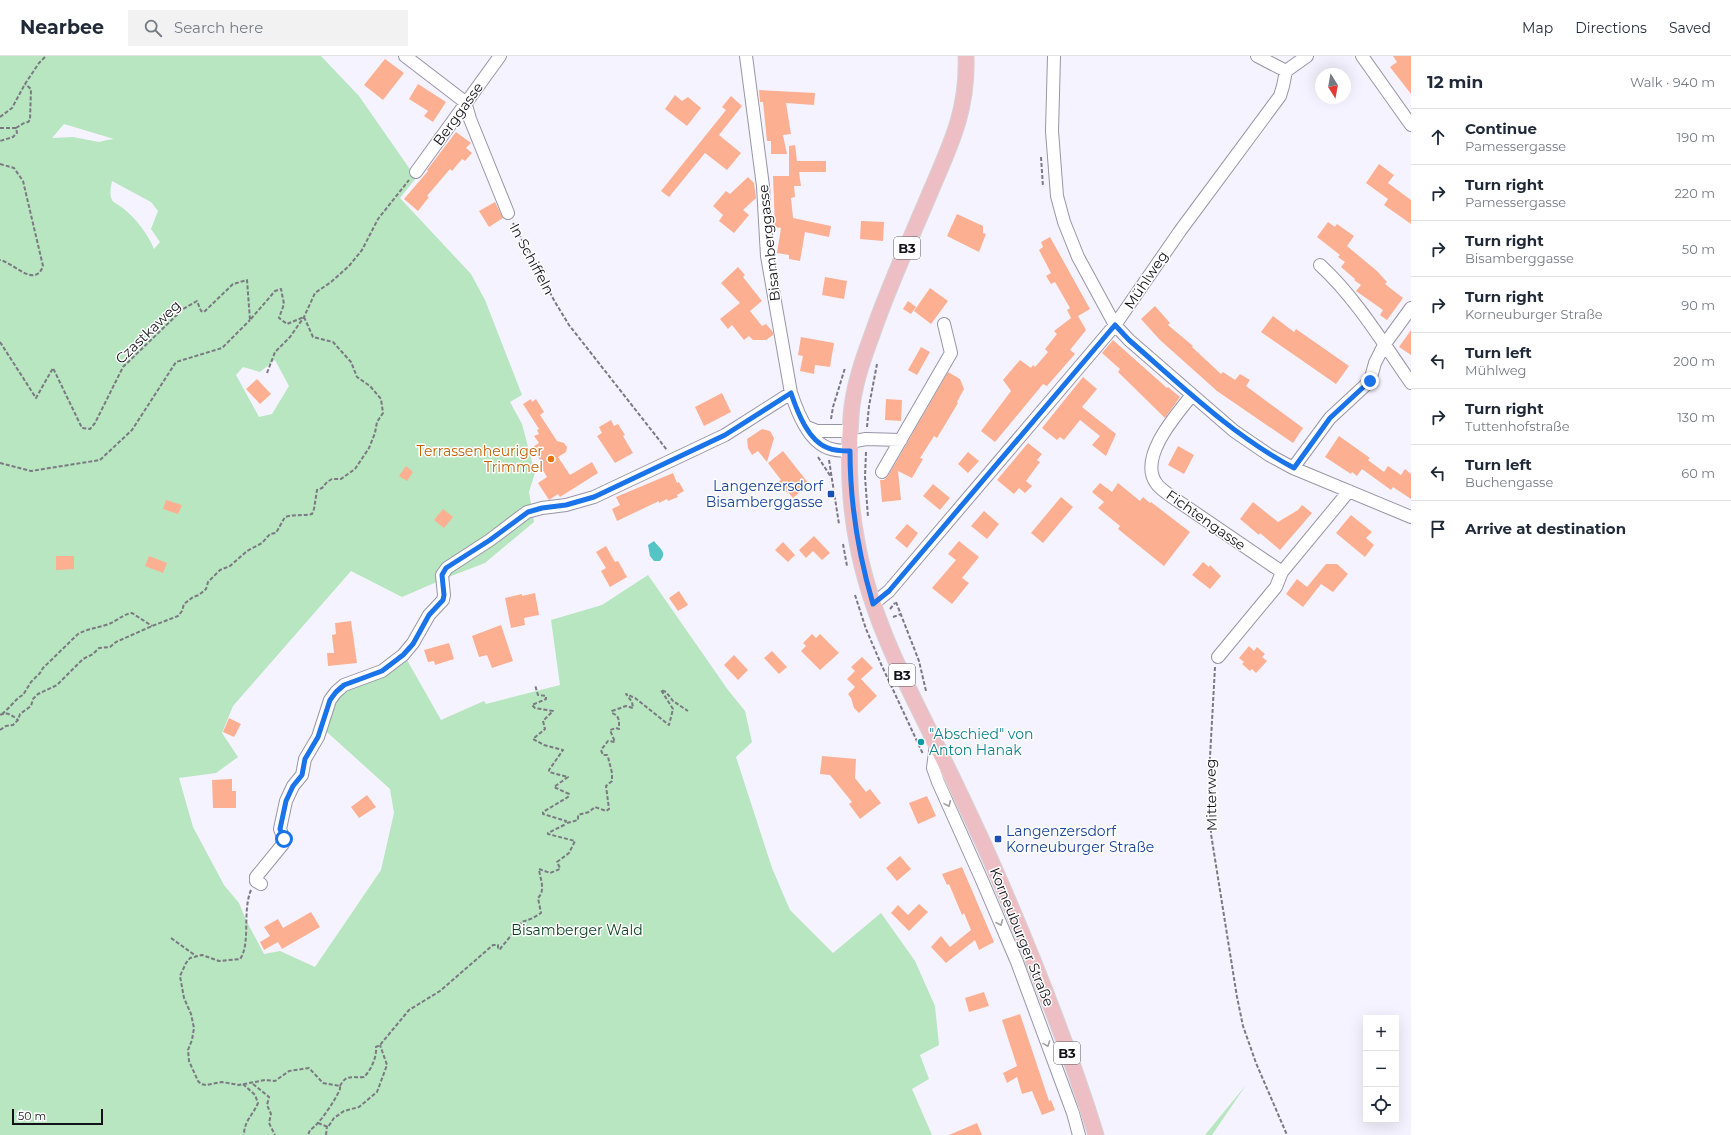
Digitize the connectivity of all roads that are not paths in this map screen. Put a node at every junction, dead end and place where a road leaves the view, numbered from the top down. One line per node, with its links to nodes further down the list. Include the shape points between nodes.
1 (405, 56): 10 (street)
2 (500, 56): 10 (street, Berggasse)
3 (746, 56): 20 (street, Bisamberggasse, via 763,186 767,256)
4 (966, 56): 24 (main road, Korneuburger Straße / B3, via 966,86 959,123 867,347 854,393)
5 (1054, 56): 17 (street, via 1052,130 1057,196 1078,257)
6 (1257, 56): 9 (street)
7 (1307, 56): 9 (street)
8 (1362, 56): 11 (street)
9 (1286, 71): 17 (street, Mühlweg, via 1280,96 1180,231)
10 (465, 102): 12 (street, Berggasse); 13 (street, In Schiffeln)
11 (1411, 125)
12 (416, 172)
13 (508, 213)
14 (1320, 265): 18 (street, via 1335,279)
15 (1411, 308): 18 (street)
16 (944, 324): 23 (street, via 952,353)
17 (1115, 325): 21 (street); 30 (street, Mühlweg, via 889,591)
18 (1384, 345): 19 (street); 25 (street, via 1374,363 1370,381 1330,418)
19 (1411, 383)
20 (791, 393): 22 (street, Bisamberggasse, via 795,407); 33 (street, via 725,435 588,500 528,512 446,568 442,575 443,600 429,615 413,644 382,671 344,685 330,700 318,737 305,759 302,775 286,801 280,829 283,844 256,877)
21 (1192, 395): 25 (street, via 1238,433 1269,455); 29 (street, Fichtengasse, via 1167,427 1152,458 1151,468 1156,483 1172,497)
22 (807, 427): 24 (street); 24 (street, Bisamberggasse, via 810,434 829,448)
23 (901, 440): 24 (street); 26 (street)
24 (850, 441): 30 (main road, Korneuburger Straße / B3, via 857,542)
25 (1294, 468): 27 (street)
26 (882, 472)
27 (1348, 491): 28 (street); 29 (street)
28 (1411, 517)
29 (1282, 572): 31 (street, via 1276,587)
30 (873, 604): 32 (main road, Korneuburger Straße / B3, via 901,673)
31 (1218, 657)
32 (936, 744): 34 (street, Korneuburger Straße, one-way to 34, via 933,768 938,782 1017,962); 35 (main road, Korneuburger Straße / B3, via 984,845 1031,956)
33 (259, 882)
34 (1079, 1135)
35 (1096, 1135)

